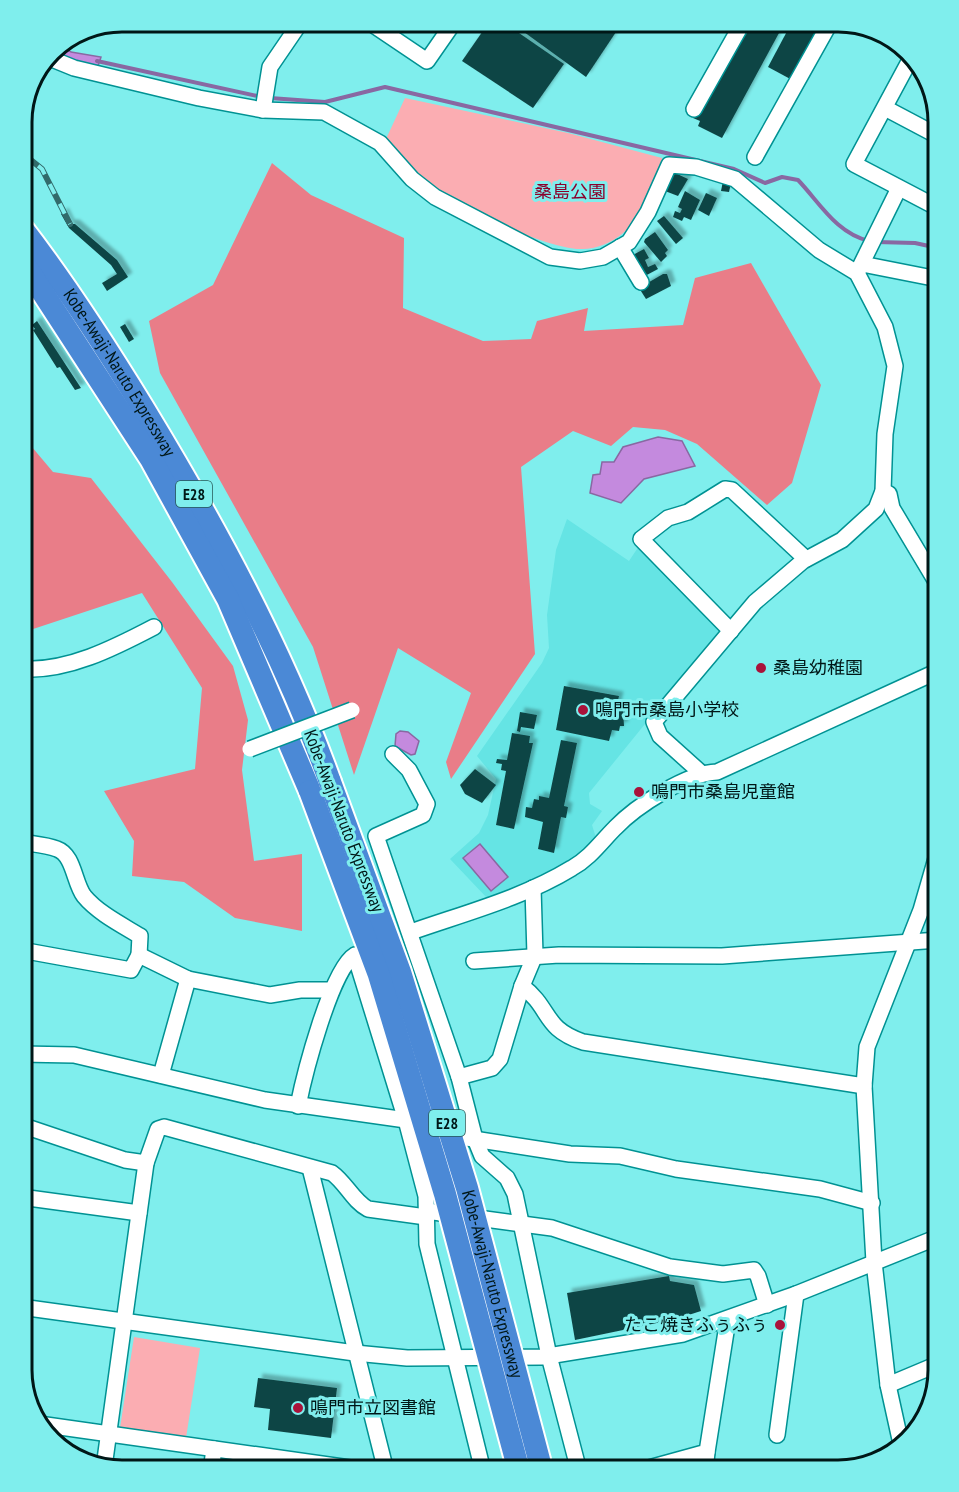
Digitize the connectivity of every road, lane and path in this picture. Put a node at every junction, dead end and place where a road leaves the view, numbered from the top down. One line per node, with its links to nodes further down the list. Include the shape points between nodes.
1 (294, 32): 9 (street, via 270,67)
2 (384, 32): 3 (street, via 427,61)
3 (447, 32)
4 (737, 32): 10 (street)
5 (825, 32): 12 (street)
6 (56, 61): 9 (street, via 101,75)
7 (909, 67): 8 (street)
8 (885, 108): 11 (street); 13 (street, via 854,164)
9 (263, 110): 16 (street, via 324,112 354,126 380,143 412,179 435,197 550,257 580,261 603,257)
10 (694, 110)
11 (928, 131)
12 (755, 157)
13 (899, 188): 14 (street); 17 (street)
14 (928, 203)
15 (32, 242): 32 (highway, Kobe-Awaji-Naruto Expressway / E28, via 92,326 232,560 279,655)
16 (620, 248): 17 (street, via 629,242 648,213 669,165 696,167 735,179 819,250); 20 (street)
17 (859, 269): 19 (street); 21 (street, via 885,327 896,366 885,434)
18 (32, 276): 32 (highway, Kobe-Awaji-Naruto Expressway / E28, via 151,459 228,599)
19 (928, 278)
20 (641, 282)
21 (883, 491): 22 (street, via 876,509 842,540); 23 (street, via 889,494 892,508)
22 (806, 560): 25 (street, via 755,602); 25 (street, via 732,490 725,489 688,512 668,518 641,539)
23 (928, 573)
24 (154, 627): 26 (street, via 112,649)
25 (731, 631): 31 (street, via 654,722 660,736)
26 (32, 670)
27 (928, 676): 31 (street, via 717,772)
28 (352, 710): 29 (street, bridge)
29 (250, 748)
30 (393, 754): 36 (street, via 409,770 427,804 423,815 376,836)
31 (700, 772): 35 (street, via 636,810 573,868)
32 (320, 787): 84 (highway, Kobe-Awaji-Naruto Expressway / E28, bridge, via 445,1194); 85 (highway, Kobe-Awaji-Naruto Expressway / E28, bridge, via 400,972 460,1166)
33 (32, 844): 40 (street, via 59,849 69,860 84,896 140,936)
34 (928, 886): 38 (street)
35 (533, 888): 36 (street); 41 (street)
36 (411, 932): 48 (street)
37 (928, 941): 38 (street)
38 (907, 943): 41 (street, via 722,956); 49 (street, via 867,1047)
39 (32, 952): 40 (street, via 131,970)
40 (140, 955): 43 (street)
41 (535, 955): 42 (street); 44 (street)
42 (474, 961)
43 (188, 979): 45 (street, via 270,995); 47 (street)
44 (522, 986): 48 (street, via 500,1059 492,1068); 49 (street, via 537,997 555,1029 583,1042)
45 (331, 990): 50 (street); 51 (street, via 347,959 355,955)
46 (32, 1054): 47 (street, via 74,1055)
47 (161, 1075): 50 (street)
48 (459, 1077): 53 (street)
49 (864, 1086): 57 (street)
50 (298, 1106): 51 (street)
51 (408, 1125): 53 (street); 59 (street, via 426,1196)
52 (32, 1129): 54 (street, via 125,1160)
53 (475, 1139): 57 (street, via 570,1154 620,1156 676,1169 820,1189); 60 (street, via 482,1156 507,1178 515,1194)
54 (146, 1163): 55 (street, via 158,1129 164,1127); 58 (street)
55 (309, 1168): 59 (street, via 332,1173 368,1209); 68 (street)
56 (32, 1199): 58 (street)
57 (872, 1203): 62 (street)
58 (139, 1214): 67 (street)
59 (426, 1214): 60 (street); 70 (street, via 427,1244)
60 (520, 1224): 64 (street, via 552,1228 670,1267 708,1274 753,1270); 69 (street)
61 (928, 1241): 62 (street)
62 (874, 1262): 63 (street); 72 (street)
63 (796, 1294): 64 (street); 75 (street)
64 (768, 1305): 66 (street)
65 (32, 1308): 67 (street)
66 (728, 1319): 69 (street, via 683,1334); 78 (street)
67 (126, 1320): 68 (street); 74 (street)
68 (355, 1353): 70 (street); 82 (street)
69 (549, 1356): 70 (street); 86 (street)
70 (457, 1358): 83 (street)
71 (928, 1368): 72 (street)
72 (888, 1385): 76 (street)
73 (51, 1426): 74 (street)
74 (109, 1434): 77 (street); 79 (street)
75 (777, 1435)
76 (899, 1435)
77 (214, 1449): 80 (street); 81 (street)
78 (707, 1452): 87 (street); 88 (street)
79 (105, 1459)
80 (212, 1460)
81 (292, 1460)
82 (383, 1460)
83 (480, 1460)
84 (516, 1460)
85 (539, 1460)
86 (576, 1460)
87 (678, 1460)
88 (706, 1460)

